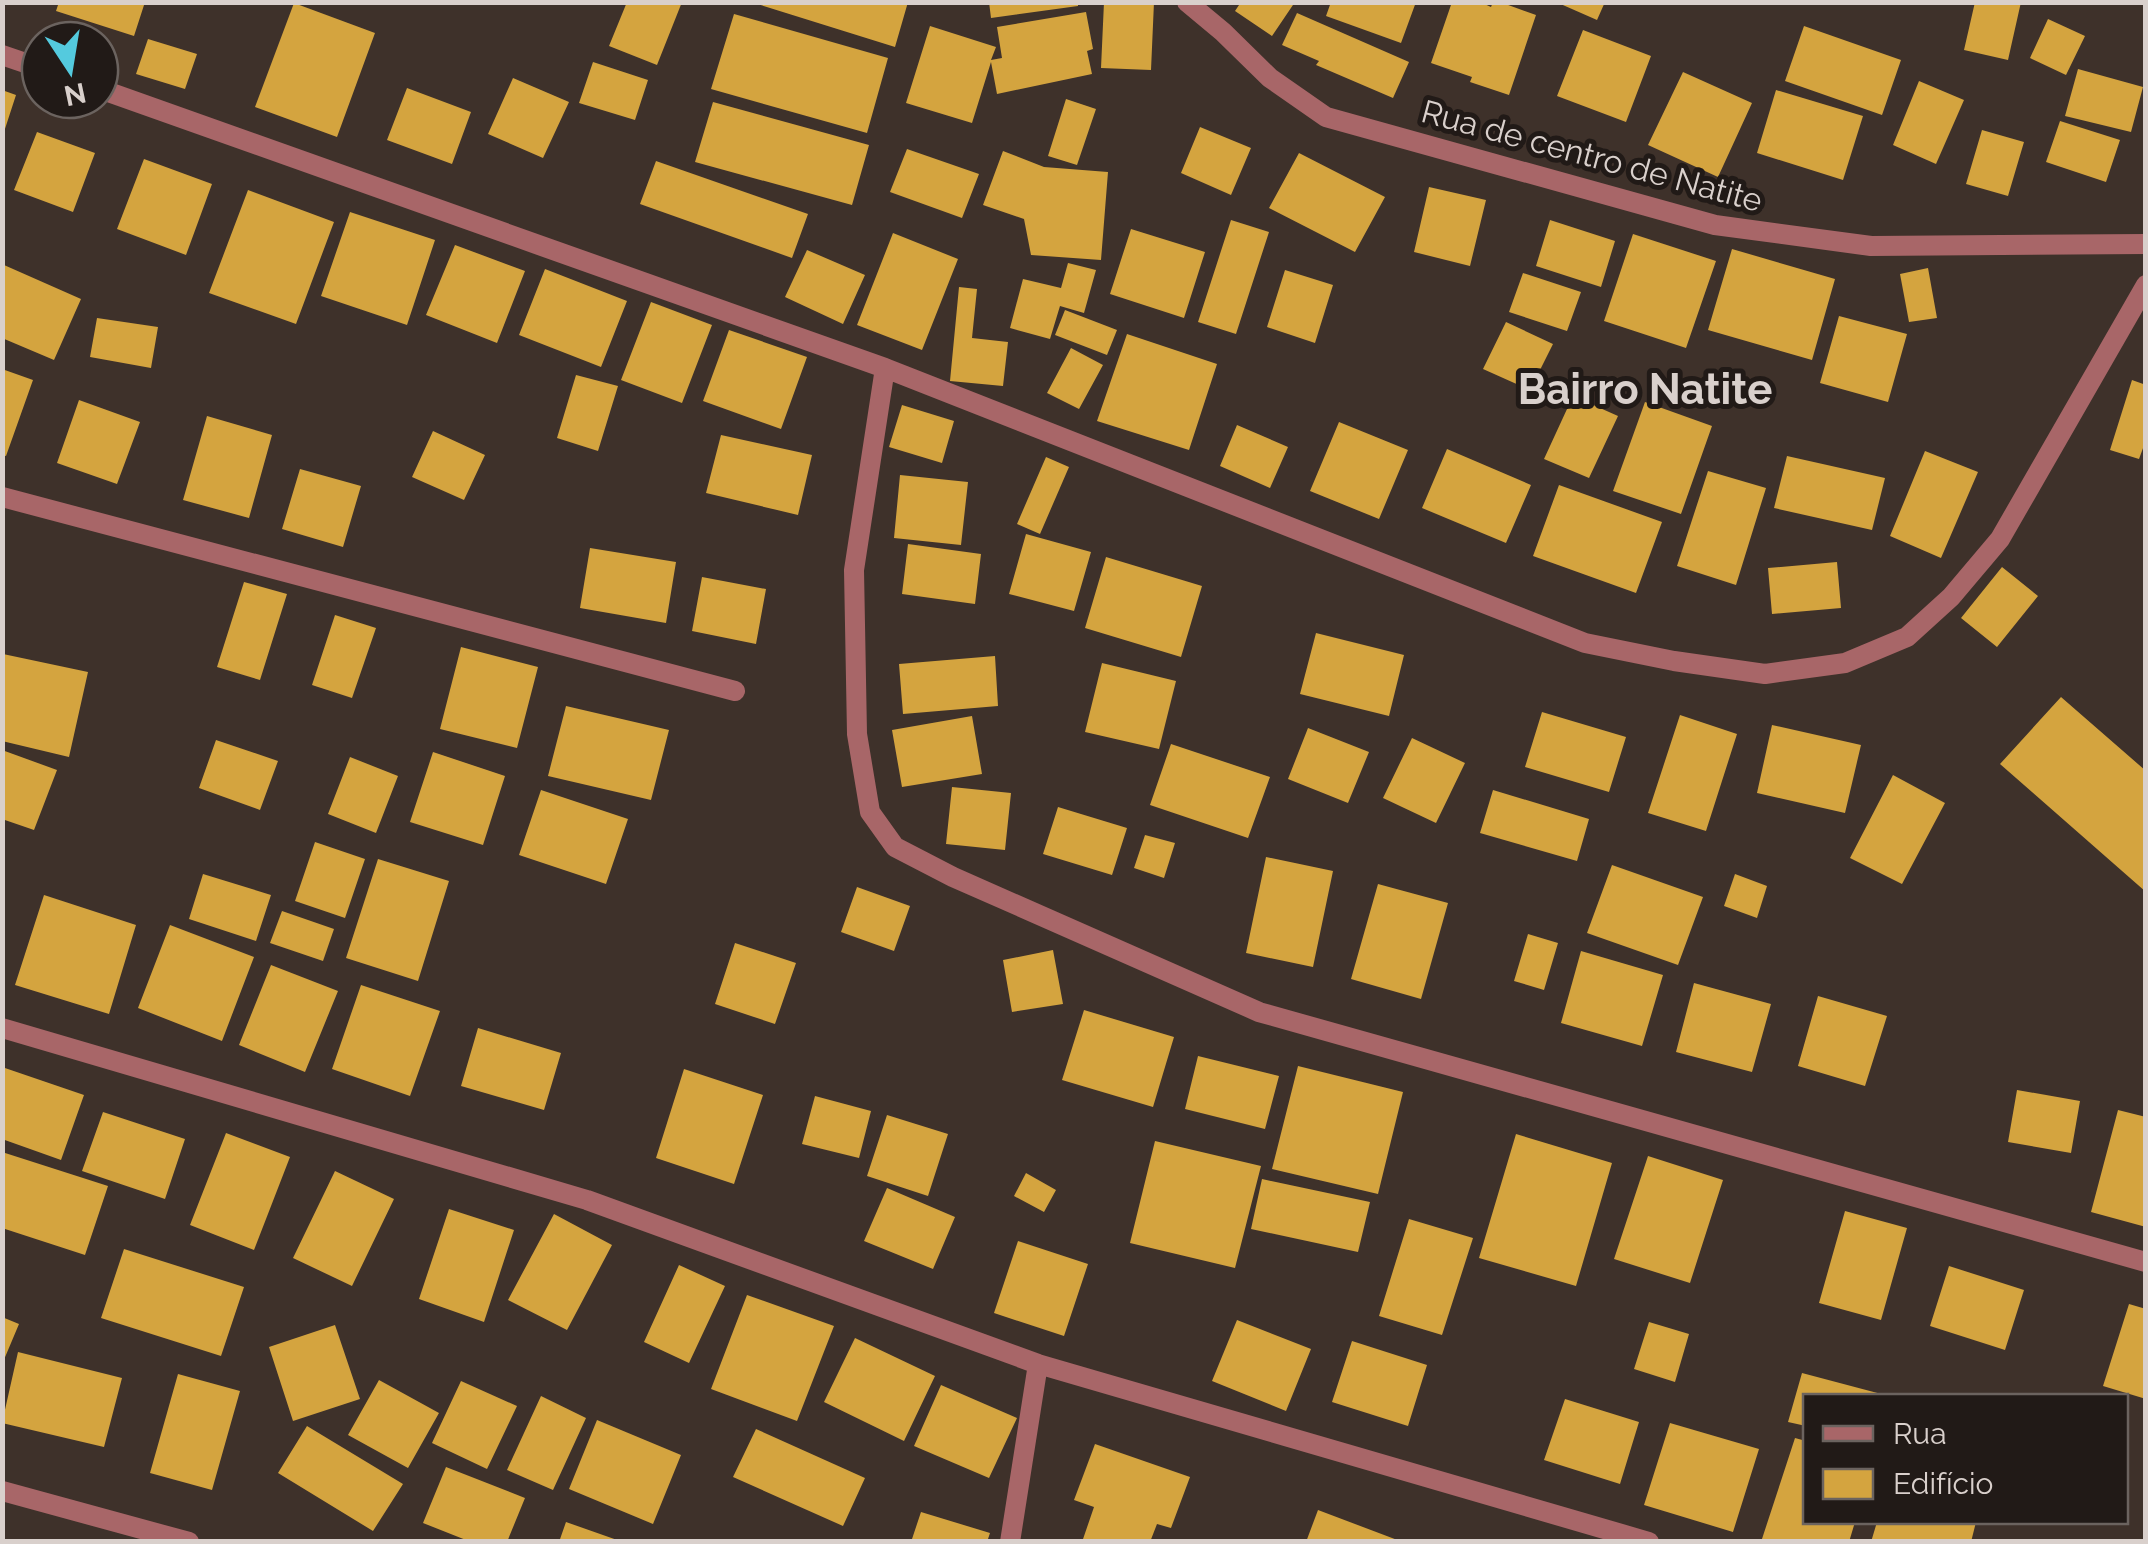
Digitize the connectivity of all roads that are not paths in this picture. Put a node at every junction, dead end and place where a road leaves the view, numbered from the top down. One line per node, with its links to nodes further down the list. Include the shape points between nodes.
1 (1187, 2): 3 (street, Rua de centro de Natite, via 1270,78 1326,117 1715,226 1871,246)
2 (120, 96): 5 (street)
3 (2146, 244)
4 (2146, 285): 5 (street, via 2000,539 1951,598 1906,637 1845,663 1765,674 1586,643)
5 (885, 368): 9 (street, via 854,570 857,734 870,812 894,847 1259,1012)
6 (2, 497): 7 (street)
7 (735, 691)
8 (2, 1028): 10 (street, via 587,1200)
9 (2146, 1262)
10 (1038, 1364): 13 (street); 14 (street)
11 (2, 1491): 12 (street)
12 (189, 1542)
13 (1010, 1542)
14 (1649, 1542)

